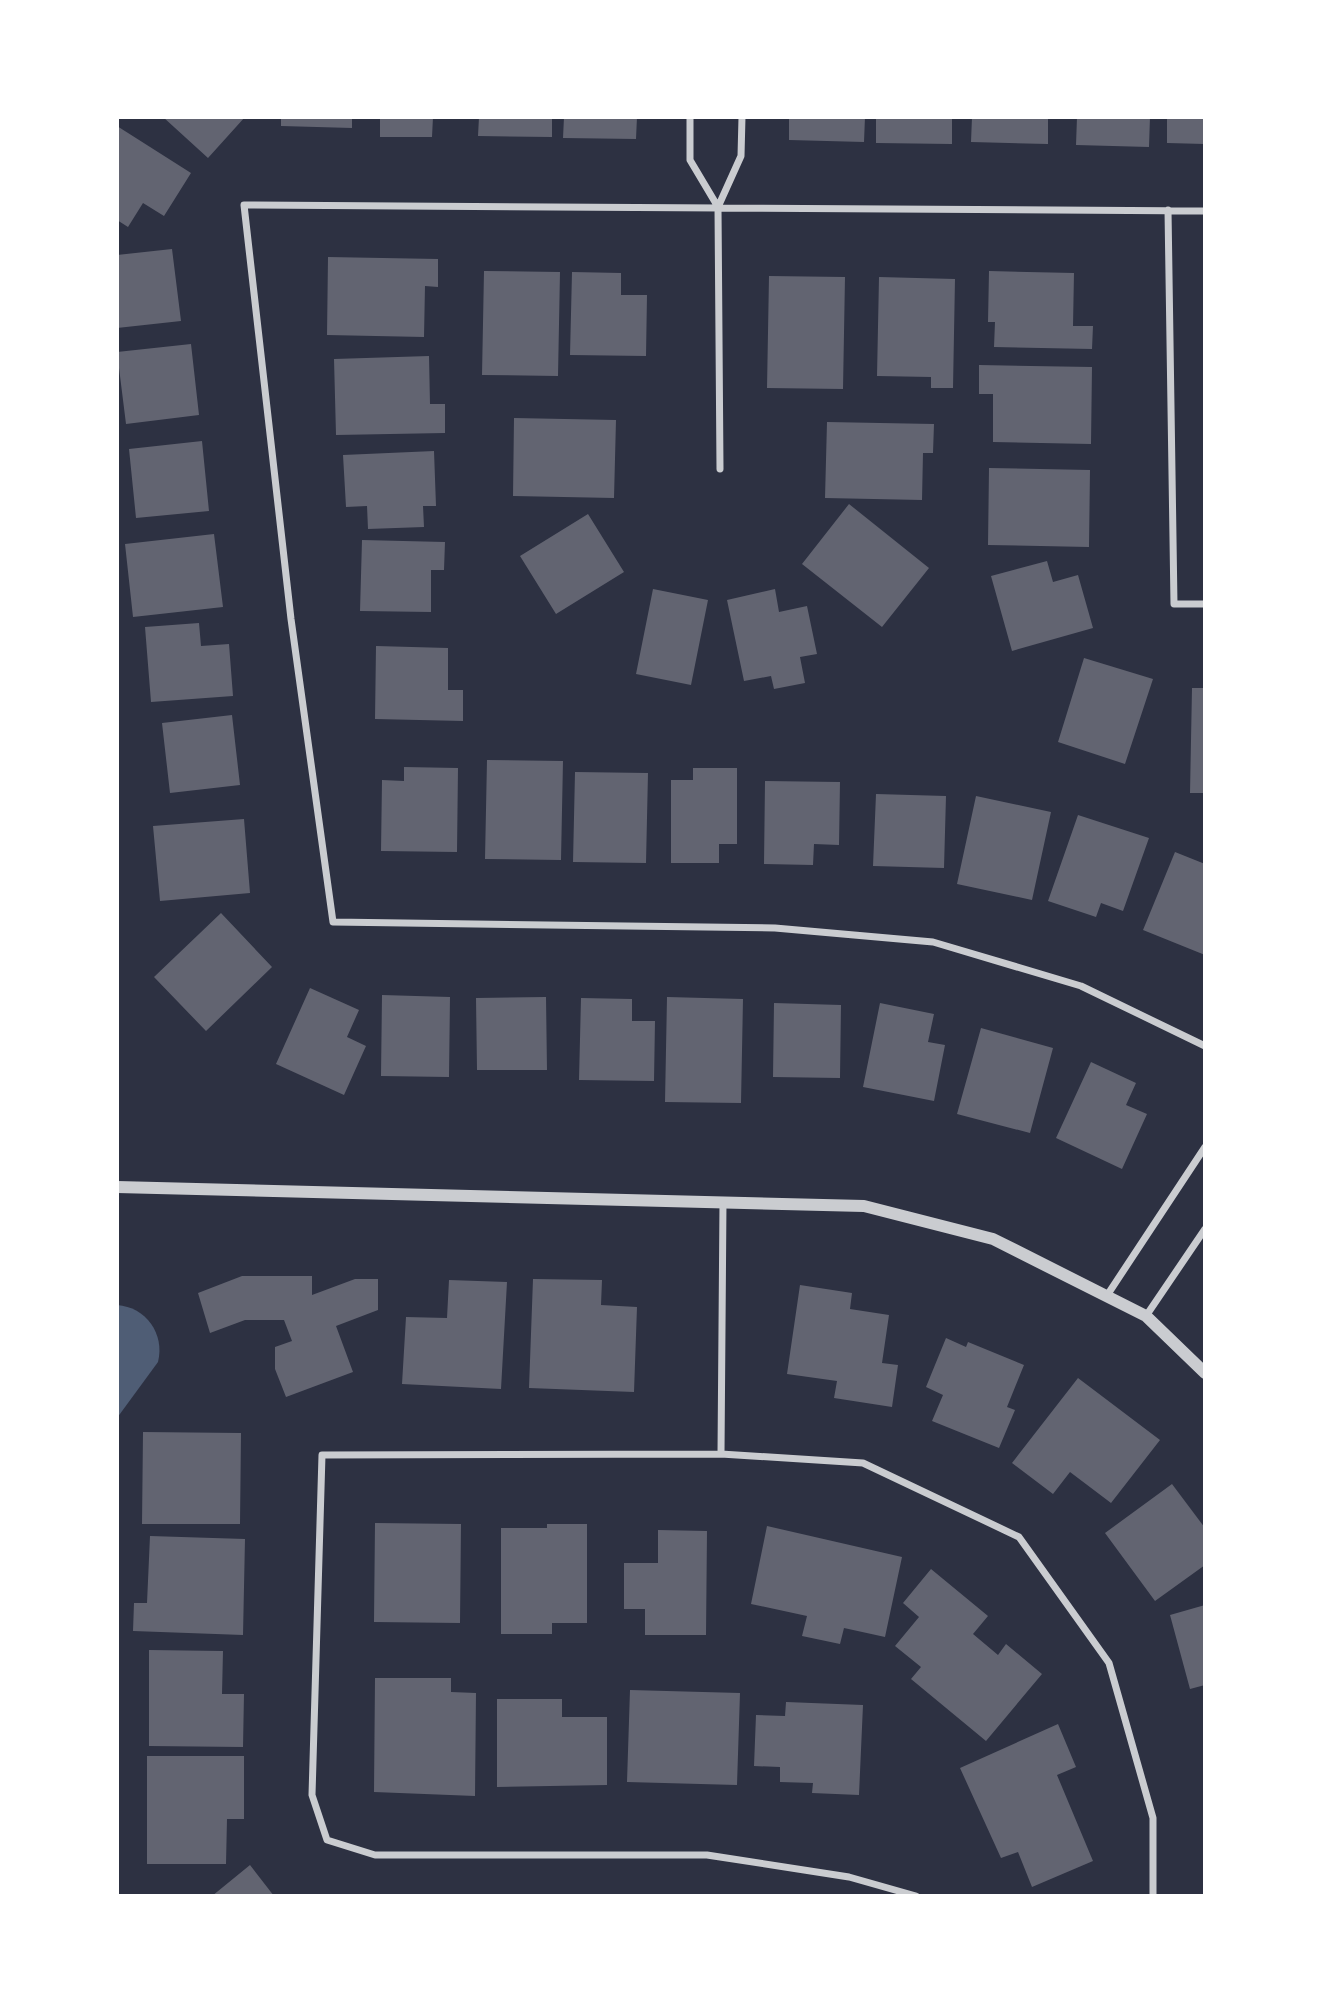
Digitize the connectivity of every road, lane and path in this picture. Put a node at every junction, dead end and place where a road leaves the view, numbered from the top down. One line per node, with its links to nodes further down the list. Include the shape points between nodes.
1 (690, 117): 3 (street, via 690,160)
2 (742, 117): 3 (street, via 741,156)
3 (718, 207): 4 (street); 6 (street); 8 (street, via 244,205 291,620 333,922 775,928 933,942 1081,986)
4 (1168, 210): 5 (street); 7 (street, via 1174,604)
5 (1205, 211)
6 (720, 469)
7 (1205, 604)
8 (1205, 1046)
9 (1205, 1147): 13 (street)
10 (117, 1187): 11 (street)
11 (723, 1201): 13 (street, via 877,1209 993,1239); 16 (street)
12 (1205, 1229): 14 (street)
13 (1106, 1297): 14 (street)
14 (1146, 1316): 15 (street)
15 (1205, 1373)
16 (721, 1454): 17 (street, via 322,1455 312,1794 327,1840 375,1855 707,1856 849,1877); 18 (street, via 863,1463 1019,1537 1109,1663 1153,1818)
17 (916, 1896)
18 (1153, 1896)

